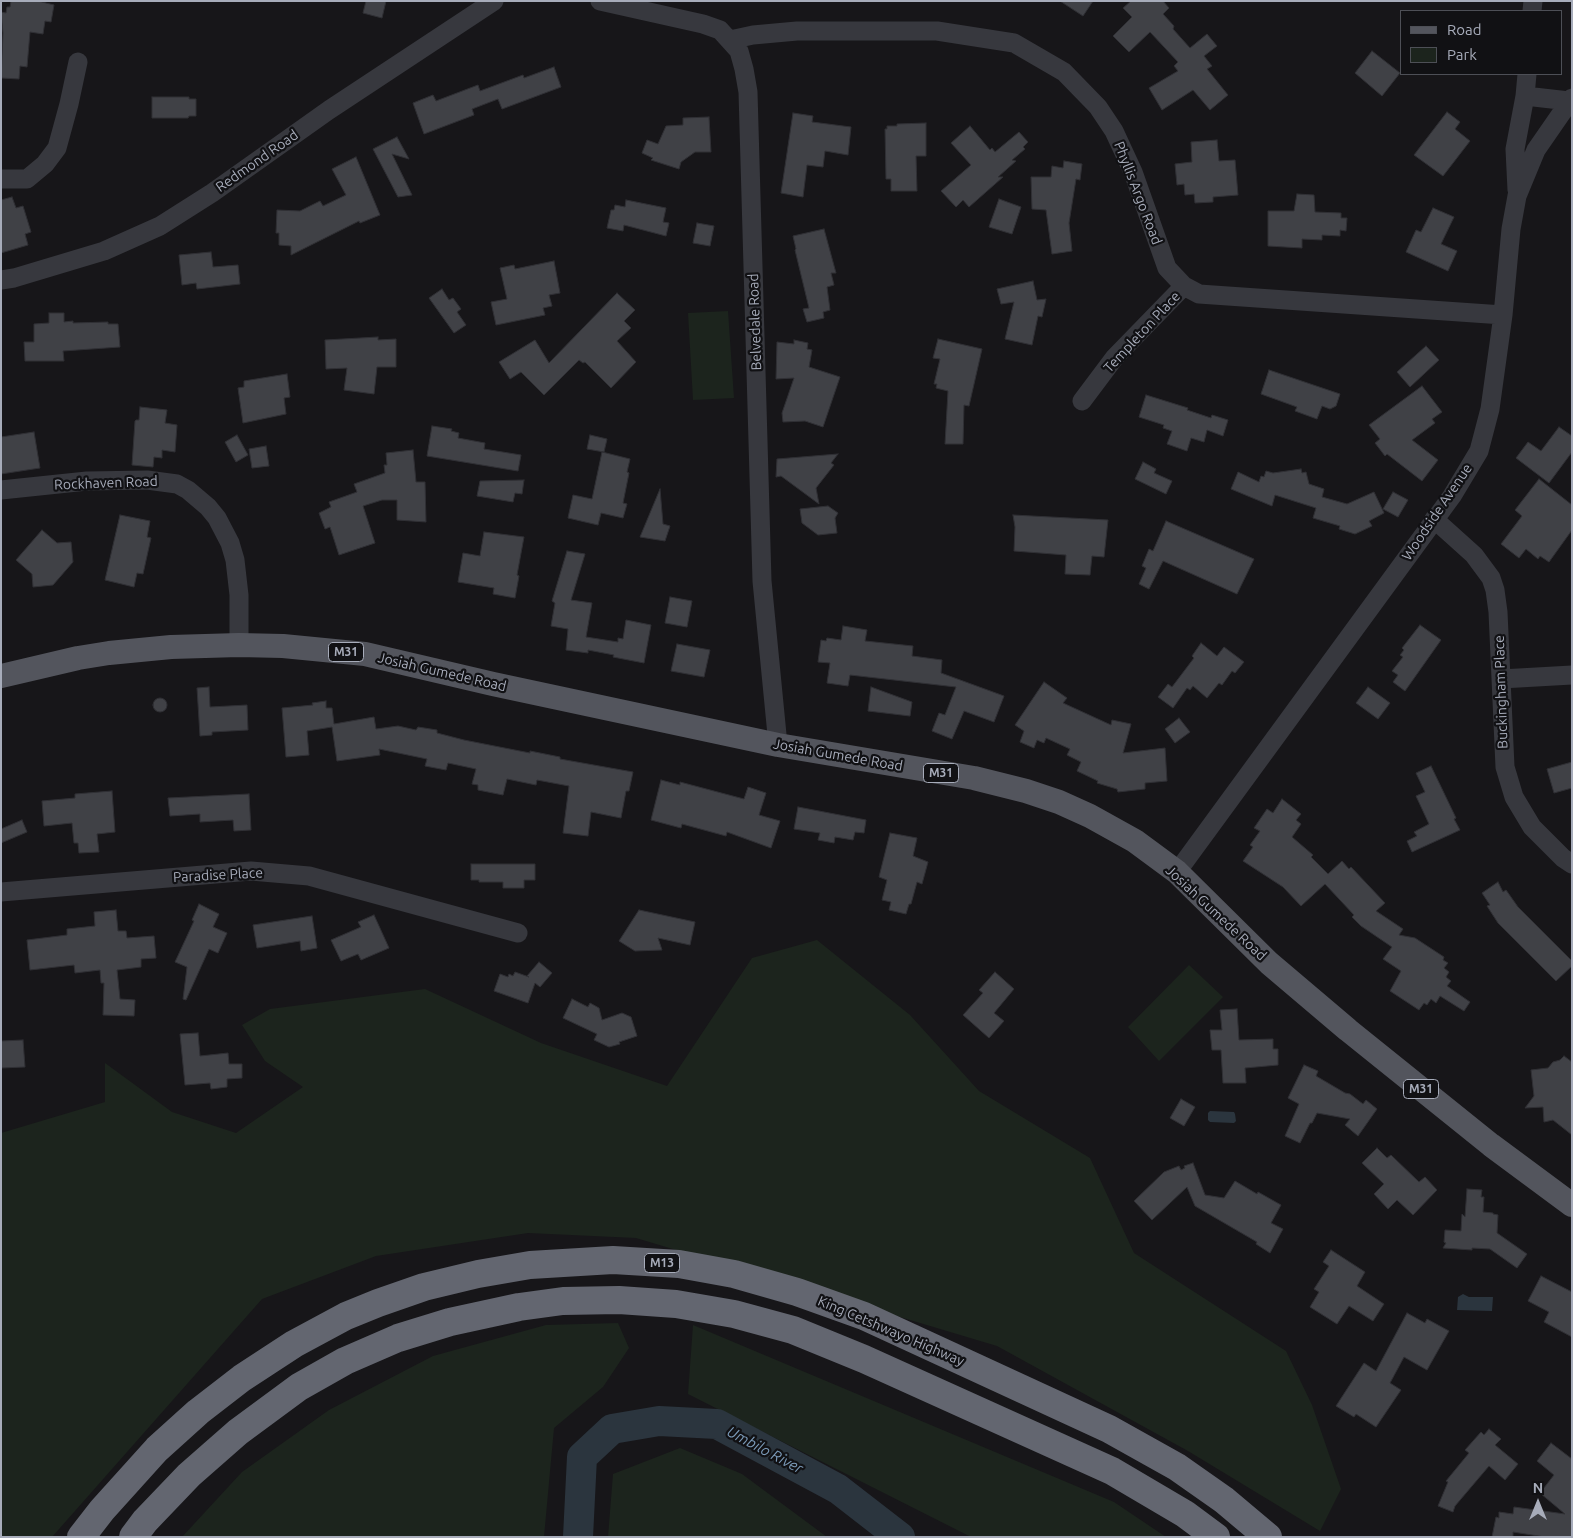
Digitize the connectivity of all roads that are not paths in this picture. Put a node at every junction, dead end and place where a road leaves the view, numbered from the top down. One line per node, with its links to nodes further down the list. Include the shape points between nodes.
1 (494, 1): 10 (street, Redmond Road, via 160,226 104,251)
2 (600, 1): 3 (street, Belvedale Road, via 703,24 720,30)
3 (730, 40): 11 (street, Phyllis Argo Road, via 797,31 937,31 1014,43 1031,52 1064,72 1109,123 1133,172 1167,268); 20 (street, Belvedale Road, via 739,51 748,92 762,581)
4 (78, 62): 8 (street, via 57,148 45,164 27,179)
5 (1527, 75): 6 (street)
6 (1526, 96): 7 (street); 9 (street, via 1515,148)
7 (1570, 100): 9 (street, Woodside Avenue, via 1536,150)
8 (1, 179)
9 (1517, 196): 12 (street, Woodside Avenue)
10 (1, 280)
11 (1184, 286): 12 (street, Phyllis Argo Road, via 1199,294); 13 (street, Templeton Place, via 1115,357)
12 (1503, 314): 15 (street, Woodside Avenue, via 1490,409 1479,450)
13 (1082, 401)
14 (1, 490): 16 (street, Rockhaven Road, via 87,481 147,480 177,484 188,490 217,518 230,543 239,595)
15 (1434, 520): 19 (street, Buckingham Place, via 1474,555 1491,578 1498,612); 22 (street, Woodside Avenue)
16 (239, 645): 18 (main road, Josiah Gumede Road / M31, via 109,653); 20 (main road, Josiah Gumede Road / M31, via 366,654)
17 (1572, 675): 19 (street)
18 (1, 676)
19 (1502, 679): 21 (street, Buckingham Place, via 1505,767 1514,797 1532,827)
20 (778, 745): 22 (main road, Josiah Gumede Road / M31, via 974,778 1026,791 1090,816 1135,841)
21 (1572, 864)
22 (1177, 872): 25 (main road, Josiah Gumede Road / M31, via 1269,963 1348,1030 1491,1145)
23 (1, 892): 24 (street, Paradise Place, via 252,871 309,876)
24 (518, 933)
25 (1572, 1205)
26 (81, 1537): 29 (highway, King Cetshwayo Highway / M13, via 157,1449 198,1412 294,1344 346,1316 424,1287 478,1274 530,1265 613,1260 679,1264 734,1274 864,1316 1110,1429 1177,1467)
27 (133, 1537): 28 (highway, via 189,1475 238,1432 299,1387 345,1361 398,1338 450,1322 563,1301 619,1300 676,1304 734,1314 793,1330 1112,1471 1186,1514)
28 (1216, 1537)
29 (1268, 1537)

